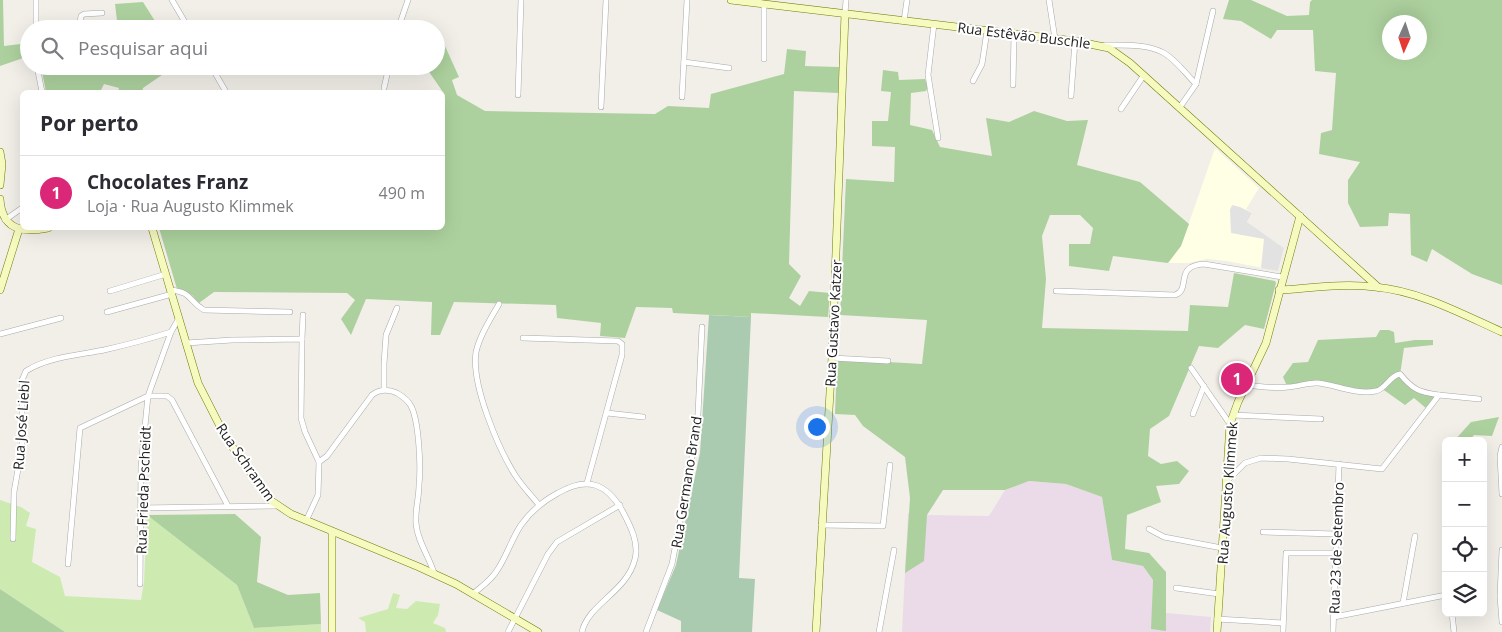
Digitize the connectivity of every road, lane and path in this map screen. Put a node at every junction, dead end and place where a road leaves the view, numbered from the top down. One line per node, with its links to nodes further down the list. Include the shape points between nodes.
1 (36, 0): 15 (street)
2 (172, 0): 17 (street)
3 (408, 0): 18 (street)
4 (521, 0): 39 (street)
5 (606, 0): 42 (street)
6 (687, 0): 27 (street)
7 (731, 0): 11 (street, Rua Estêvão Buschle)
8 (846, 0): 14 (street)
9 (907, 0): 19 (street)
10 (1049, 0): 23 (street)
11 (764, 4): 14 (street, Rua Estêvão Buschle); 26 (street)
12 (1213, 11): 34 (street)
13 (102, 13): 16 (street, via 84,14)
14 (845, 14): 19 (street, Rua Estêvão Buschle); 78 (street, Rua Gustavo Katzer)
15 (36, 20)
16 (80, 20)
17 (184, 20)
18 (401, 20)
19 (904, 21): 20 (street, Rua Estêvão Buschle)
20 (934, 24): 21 (street, Rua Estêvão Buschle); 45 (street, via 928,75)
21 (987, 31): 22 (street, Rua Estêvão Buschle); 33 (street, via 982,64)
22 (1014, 34): 23 (street, Rua Estêvão Buschle); 35 (street)
23 (1055, 39): 24 (street, Rua Estêvão Buschle)
24 (1075, 41): 25 (street, Rua Estêvão Buschle); 40 (street)
25 (1100, 45): 32 (street, Rua Estêvão Buschle, via 1117,53); 34 (street, via 1136,46 1161,52)
26 (764, 59)
27 (684, 62): 28 (street); 41 (street)
28 (729, 68)
29 (39, 75): 37 (street)
30 (216, 75): 38 (street)
31 (387, 75): 36 (street)
32 (1144, 75): 43 (street, Rua Estêvão Buschle); 44 (street)
33 (973, 81)
34 (1196, 84): 43 (street)
35 (1013, 85)
36 (384, 88)
37 (42, 90)
38 (225, 90)
39 (518, 95)
40 (1071, 96)
41 (682, 97)
42 (601, 107)
43 (1180, 107): 50 (street, Rua Estêvão Buschle)
44 (1121, 109)
45 (938, 138)
46 (0, 152): 47 (street)
47 (0, 185)
48 (0, 199): 51 (street)
49 (20, 209): 51 (street)
50 (1300, 216): 54 (street, Rua Estêvão Buschle); 56 (street, Rua Augusto Klimmek)
51 (5, 220): 52 (street)
52 (20, 229): 59 (street)
53 (153, 230): 55 (street, Rua Schramm)
54 (1361, 271): 57 (street); 58 (street, Rua Estêvão Buschle)
55 (166, 274): 61 (street); 63 (street, Rua Schramm)
56 (1282, 277): 60 (street, Rua Augusto Klimmek); 62 (street, via 1204,264 1188,269 1181,292 1175,296)
57 (1357, 286): 58 (street); 60 (street)
58 (1378, 287): 73 (street, via 1432,302)
59 (0, 290)
60 (1279, 290): 81 (street, Rua Augusto Klimmek, via 1266,343)
61 (110, 291)
62 (1056, 291)
63 (171, 292): 66 (street); 67 (street, via 188,294 204,310); 70 (street, Rua Schramm)
64 (499, 304): 100 (street, via 478,345 478,380 489,419 506,459)
65 (397, 308): 83 (street, via 386,335)
66 (107, 312)
67 (290, 312)
68 (303, 315): 76 (street)
69 (61, 318): 74 (street)
70 (179, 318): 72 (street, Rua Frieda Pscheidt); 77 (street, Rua Schramm)
71 (702, 327): 135 (street, Rua Germano Brand, via 698,414 691,464 672,564)
72 (171, 332): 85 (street, Rua Frieda Pscheidt); 112 (street, Rua José Liebl, via 58,359 26,371 22,380 22,446 14,492)
73 (1502, 332)
74 (0, 334)
75 (523, 338): 87 (street, via 620,342 623,350)
76 (302, 339): 77 (street); 94 (street, via 301,418)
77 (186, 343): 102 (street, Rua Schramm, via 196,378 215,418)
78 (832, 358): 79 (street); 106 (street, Rua Gustavo Katzer)
79 (888, 361)
80 (1191, 368): 82 (street)
81 (1245, 385): 84 (street, via 1286,388 1321,383 1339,389 1374,392 1400,374 1419,392); 89 (street, Rua Augusto Klimmek)
82 (1204, 386): 88 (street); 92 (street)
83 (384, 390): 94 (street, via 368,398); 118 (street, via 408,401 415,418 420,476 416,527)
84 (1439, 395): 86 (street); 95 (street, via 1382,469)
85 (148, 396): 101 (street, via 167,396 172,400); 104 (street, Rua Frieda Pscheidt, via 141,467); 117 (street, via 80,428)
86 (1479, 399)
87 (607, 413): 90 (street); 98 (street)
88 (1193, 414)
89 (1233, 415): 91 (street); 92 (street, Rua Augusto Klimmek)
90 (643, 417)
91 (1321, 419)
92 (1230, 424): 97 (street, Rua Augusto Klimmek)
93 (1502, 447): 99 (street)
94 (319, 462): 105 (street, via 318,495)
95 (1339, 464): 97 (street, via 1256,459 1239,467); 110 (street, Rua 23 de Setembro)
96 (890, 465): 106 (street, via 883,526)
97 (1226, 482): 113 (street, Rua Augusto Klimmek)
98 (587, 483): 100 (street, via 566,488); 103 (street, via 608,491)
99 (1502, 494)
100 (539, 505): 121 (street, via 522,525 492,577)
101 (228, 506): 102 (street); 104 (street)
102 (276, 506): 105 (street, Rua Schramm)
103 (620, 506): 127 (street, via 557,542); 134 (street, via 635,540 634,563 621,586 591,614)
104 (141, 508): 119 (street, Rua Frieda Pscheidt)
105 (306, 521): 108 (street, Rua Schramm)
106 (821, 525): 136 (street, Rua Gustavo Katzer)
107 (1149, 529): 113 (street, via 1164,537)
108 (332, 532): 118 (street, Rua Schramm); 131 (street)
109 (1263, 532): 110 (street)
110 (1337, 534): 116 (street, Rua 23 de Setembro)
111 (1415, 536): 124 (street)
112 (13, 539)
113 (1222, 548): 122 (street, Rua Augusto Klimmek)
114 (894, 550): 137 (street)
115 (1502, 550): 129 (street)
116 (1336, 553): 125 (street, Rua 23 de Setembro); 130 (street, via 1286,553)
117 (68, 564)
118 (434, 573): 121 (street, Rua Schramm)
119 (140, 584)
120 (1176, 588): 122 (street)
121 (474, 593): 127 (street, Rua Schramm)
122 (1219, 594): 128 (street, Rua Augusto Klimmek)
123 (1442, 595): 124 (street)
124 (1403, 603): 125 (street)
125 (1334, 617): 140 (street, Rua 23 de Setembro)
126 (1452, 617): 141 (street)
127 (515, 618): 132 (street); 133 (street, Rua Schramm)
128 (1218, 619): 130 (street); 138 (street, Rua Augusto Klimmek)
129 (1502, 622)
130 (1283, 623): 139 (street)
131 (332, 632)
132 (508, 632)
133 (538, 632)
134 (582, 632)
135 (646, 632)
136 (816, 632)
137 (879, 632)
138 (1217, 632)
139 (1283, 632)
140 (1333, 632)
141 (1454, 632)

